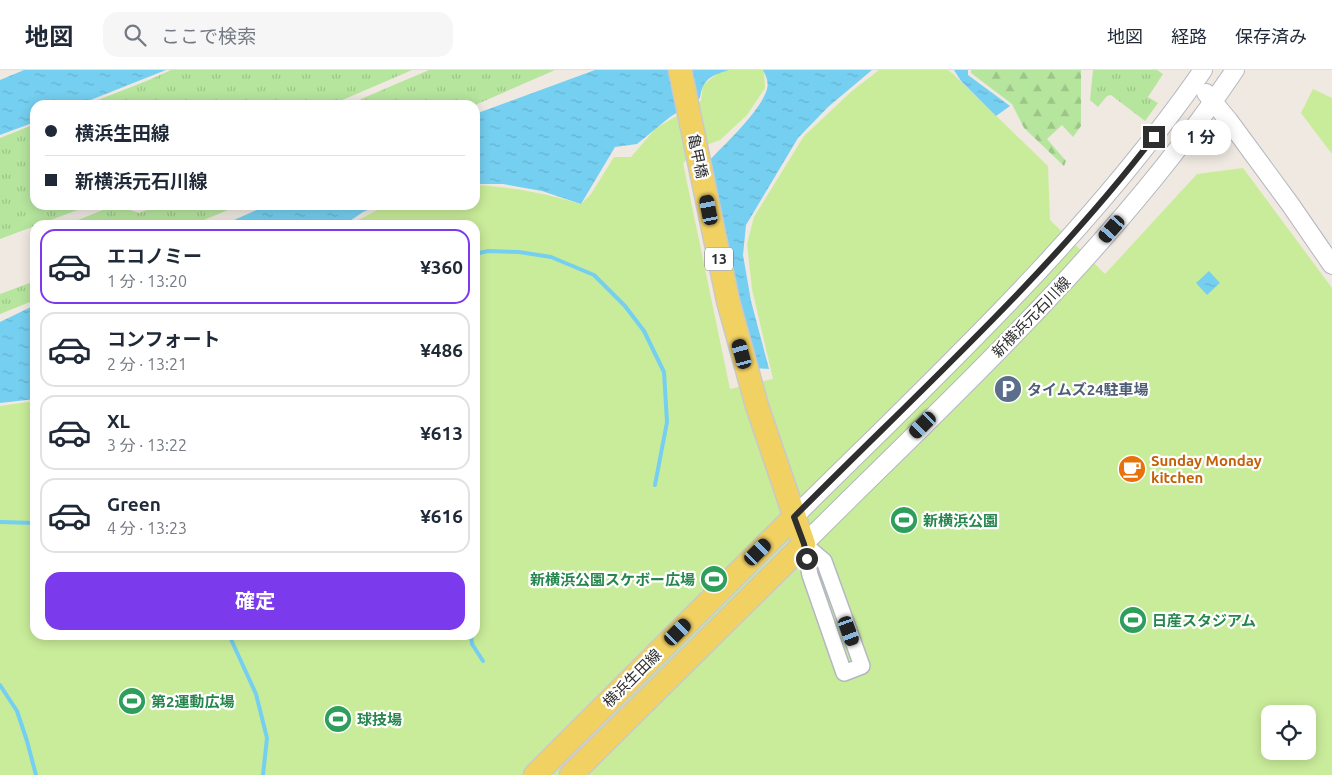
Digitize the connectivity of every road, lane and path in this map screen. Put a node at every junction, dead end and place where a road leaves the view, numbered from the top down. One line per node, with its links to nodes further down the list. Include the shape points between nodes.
1 (680, 70): 6 (main road, 亀甲橋 / 13, via 728,301 769,446)
2 (1235, 70): 4 (street, 新横浜元石川線)
3 (1199, 76): 4 (street); 6 (street, 新横浜元石川線, via 1105,198 1028,284)
4 (1214, 102): 5 (street); 7 (street, 新横浜元石川線, via 1125,214 1047,302)
5 (1332, 265)
6 (794, 517): 7 (main road, 13); 8 (main road, 横浜生田線)
7 (804, 544): 7 (street, via 824,561 862,666 844,673 810,575); 9 (main road, 横浜生田線)
8 (534, 775)
9 (571, 775)

